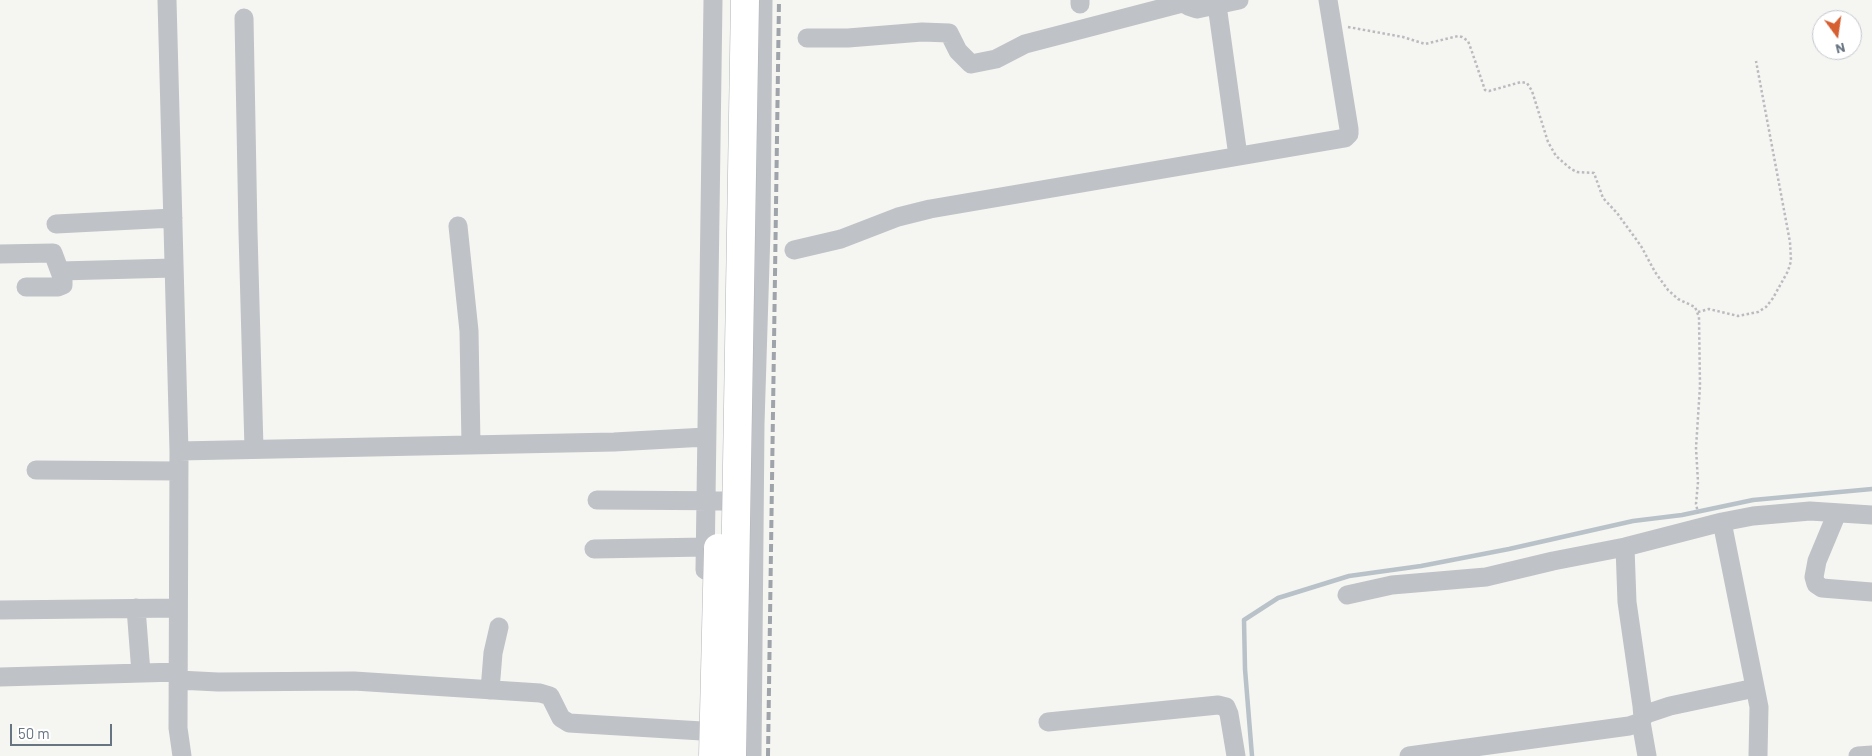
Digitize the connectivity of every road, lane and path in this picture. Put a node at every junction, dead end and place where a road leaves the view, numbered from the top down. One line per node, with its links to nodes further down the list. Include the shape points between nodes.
1 (167, 0): 15 (street)
2 (713, 0): 24 (street)
3 (726, 0): 56 (highway, bridge)
4 (746, 0): 57 (highway, bridge)
5 (763, 0): 32 (street)
6 (1239, 0): 9 (street)
7 (1328, 0): 11 (street)
8 (1185, 1): 9 (street, via 1192,8); 12 (street, via 1025,44 996,59 971,64 958,51 949,34 922,32)
9 (1217, 5): 14 (street)
10 (244, 18): 26 (street)
11 (1332, 25): 14 (street, via 1348,136); 23 (path, via 1396,35 1425,44 1462,37 1468,41 1484,90 1527,83 1556,156 1577,172 1595,174 1604,199 1641,246 1668,290 1678,299 1696,307)
12 (807, 38)
13 (1756, 61): 23 (path, via 1791,261 1773,298 1758,312 1738,316 1709,310)
14 (1238, 156): 18 (street, via 930,209 898,217 841,239)
15 (173, 218): 16 (street); 20 (street)
16 (56, 224)
17 (458, 226): 25 (street, via 469,331)
18 (794, 250)
19 (0, 254): 21 (street, via 51,252)
20 (174, 268): 21 (street); 27 (street)
21 (60, 271): 22 (street, via 64,282 62,286)
22 (26, 287)
23 (1698, 312): 33 (path, via 1700,398)
24 (706, 437): 25 (street); 31 (street)
25 (471, 445): 26 (street)
26 (254, 449): 27 (street)
27 (179, 451): 29 (street)
28 (36, 470): 29 (street)
29 (179, 472): 43 (street)
30 (597, 500): 31 (street)
31 (706, 501): 32 (street); 37 (street)
32 (754, 501): 58 (street)
33 (1696, 504)
34 (1837, 513): 35 (street); 36 (street, via 1778,512); 40 (street, via 1816,561 1814,581 1822,588)
35 (1872, 515)
36 (1722, 522): 38 (street); 49 (street)
37 (705, 547): 39 (street); 53 (street)
38 (1625, 547): 41 (street, via 1486,577 1392,585); 51 (street, via 1627,610)
39 (594, 549)
40 (1872, 592)
41 (1347, 595)
42 (136, 608): 43 (street); 44 (street); 46 (street)
43 (178, 608): 47 (street)
44 (0, 610)
45 (499, 627): 50 (street)
46 (141, 673): 47 (street); 48 (street)
47 (178, 676): 50 (street, via 218,682 354,681); 54 (street, via 178,728)
48 (0, 677)
49 (1755, 688): 51 (street, via 1670,706); 62 (street, via 1760,714)
50 (490, 690): 53 (street, via 555,692 561,718 565,722)
51 (1642, 718): 60 (street, via 1629,726); 61 (street)
52 (1048, 722): 59 (street, via 1218,705 1226,707 1229,714)
53 (702, 731): 55 (street)
54 (182, 756)
55 (702, 756)
56 (713, 756)
57 (732, 756)
58 (752, 756)
59 (1236, 756)
60 (1409, 756)
61 (1647, 756)
62 (1758, 756)

